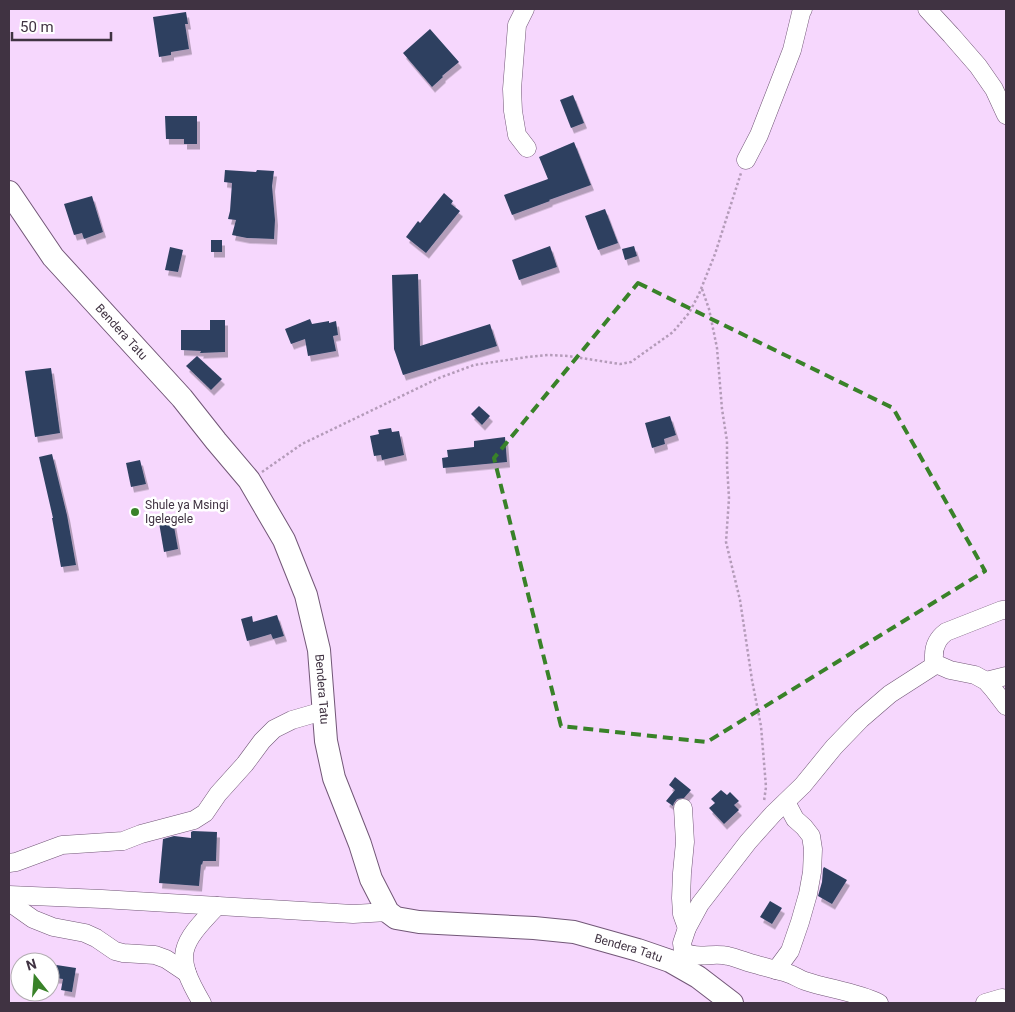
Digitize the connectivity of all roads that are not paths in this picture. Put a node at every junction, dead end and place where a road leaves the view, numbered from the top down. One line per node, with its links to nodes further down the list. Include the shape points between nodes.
1 (525, 9): 5 (street, via 517,25 512,89 517,135)
2 (803, 9): 6 (street, via 792,50)
3 (927, 9): 4 (street, via 978,66)
4 (1006, 115)
5 (527, 148)
6 (746, 160)
7 (9, 192): 13 (main road, Bendera Tatu, via 53,257 161,374 250,480 284,540 306,595 319,650)
8 (1006, 610): 9 (street, via 939,637)
9 (934, 663): 11 (street, via 975,675); 14 (street, via 861,719)
10 (1006, 676): 11 (street)
11 (986, 682): 12 (street)
12 (1006, 706)
13 (323, 711): 16 (street, via 274,729 205,813 194,820 123,840 62,845); 20 (main road, Bendera Tatu, via 334,778 371,879)
14 (786, 802): 21 (street, via 726,869); 22 (street, via 795,819 811,836 812,872 790,951)
15 (683, 808): 21 (street, via 685,842 681,898)
16 (9, 864)
17 (9, 895): 19 (street)
18 (9, 902): 23 (street, via 33,919 53,927 85,933 115,951 155,954)
19 (217, 906): 20 (street, via 353,914); 23 (street, via 188,940 184,950)
20 (388, 912): 26 (main road, Bendera Tatu, via 396,918 419,922 574,932 670,961)
21 (687, 928): 22 (street, via 682,943 683,951 688,954 728,956)
22 (776, 970): 27 (street)
23 (186, 973): 25 (street)
24 (1002, 997): 28 (street)
25 (202, 1003)
26 (732, 1003)
27 (879, 1003)
28 (985, 1003)

